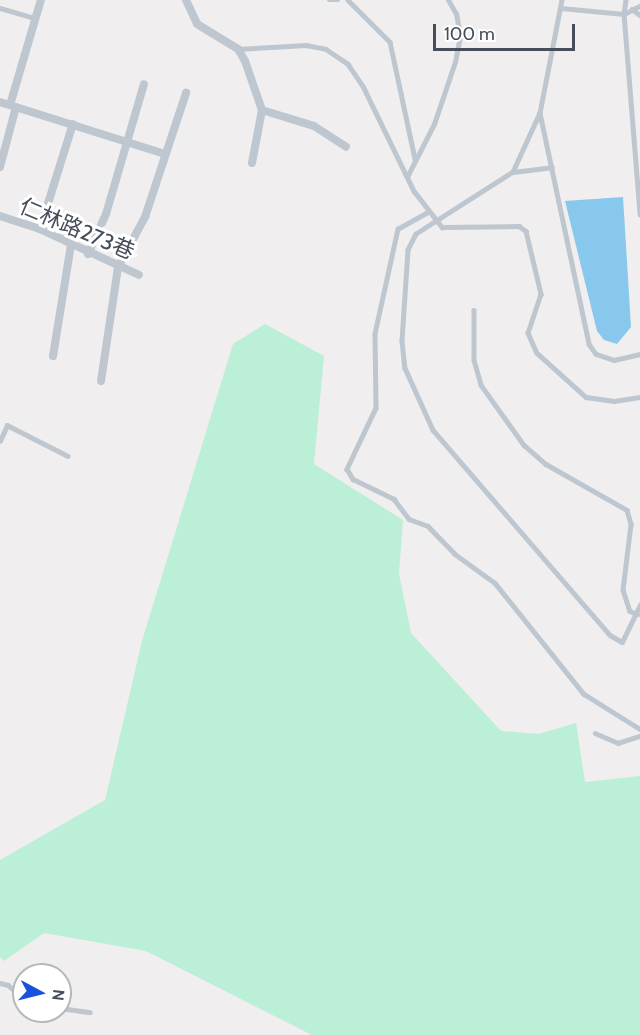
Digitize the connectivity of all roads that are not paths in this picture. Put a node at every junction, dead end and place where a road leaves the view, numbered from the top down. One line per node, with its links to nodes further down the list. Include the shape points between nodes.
1 (41, 0): 15 (street)
2 (186, 0): 16 (street, via 197,24)
3 (329, 0): 4 (lane)
4 (338, 0)
5 (348, 0): 27 (lane, via 390,42)
6 (448, 0): 27 (lane, via 456,14 460,36 449,87)
7 (562, 0): 11 (lane)
8 (626, 0): 13 (lane)
9 (640, 6): 12 (lane)
10 (0, 8): 15 (lane)
11 (561, 8): 13 (lane); 22 (lane)
12 (632, 9): 13 (lane); 14 (lane)
13 (624, 14): 34 (lane)
14 (640, 15)
15 (36, 18): 20 (street)
16 (238, 49): 21 (street); 32 (lane, via 306,45 326,49 348,64 363,86)
17 (144, 84): 24 (street)
18 (186, 93): 26 (street)
19 (0, 102): 20 (street)
20 (13, 106): 23 (street); 29 (street)
21 (261, 110): 25 (street, via 314,126); 28 (street)
22 (540, 113): 30 (lane); 31 (lane)
23 (73, 124): 24 (street); 37 (street)
24 (127, 143): 26 (street); 39 (street, via 106,214)
25 (345, 147)
26 (165, 154): 40 (street, via 145,217)
27 (415, 159): 32 (lane)
28 (252, 163)
29 (0, 167)
30 (552, 167): 31 (lane); 43 (lane, via 589,344 596,354 614,360)
31 (513, 172): 36 (lane)
32 (407, 177): 33 (lane)
33 (429, 212): 36 (lane); 51 (lane, via 398,229 375,334 376,408 347,468 359,484 394,499 409,519 428,526 455,555 495,583 584,694)
34 (640, 214)
35 (0, 216): 37 (street, 仁林路273巷)
36 (434, 219): 46 (lane, via 442,227 519,226 526,231 541,294 528,333 537,353 586,397 614,401); 50 (lane, via 416,234 408,250 402,341 405,368 433,430 610,635 621,642)
37 (40, 229): 38 (street, 仁林路273巷)
38 (71, 245): 39 (street, 仁林路273巷); 44 (street)
39 (87, 254): 40 (street, 仁林路273巷)
40 (118, 267): 41 (street, 仁林路273巷); 45 (street)
41 (139, 275)
42 (474, 310): 50 (lane, via 474,360 481,385 524,445 546,464 627,510 631,524 623,590 630,610)
43 (640, 354)
44 (54, 356)
45 (100, 381)
46 (640, 397)
47 (0, 441): 48 (lane, via 8,425)
48 (68, 456)
49 (640, 605): 50 (lane)
50 (639, 614)
51 (640, 729)
52 (595, 733): 53 (lane, via 618,743)
53 (640, 736)
54 (72, 1010): 55 (lane)
55 (90, 1012)

